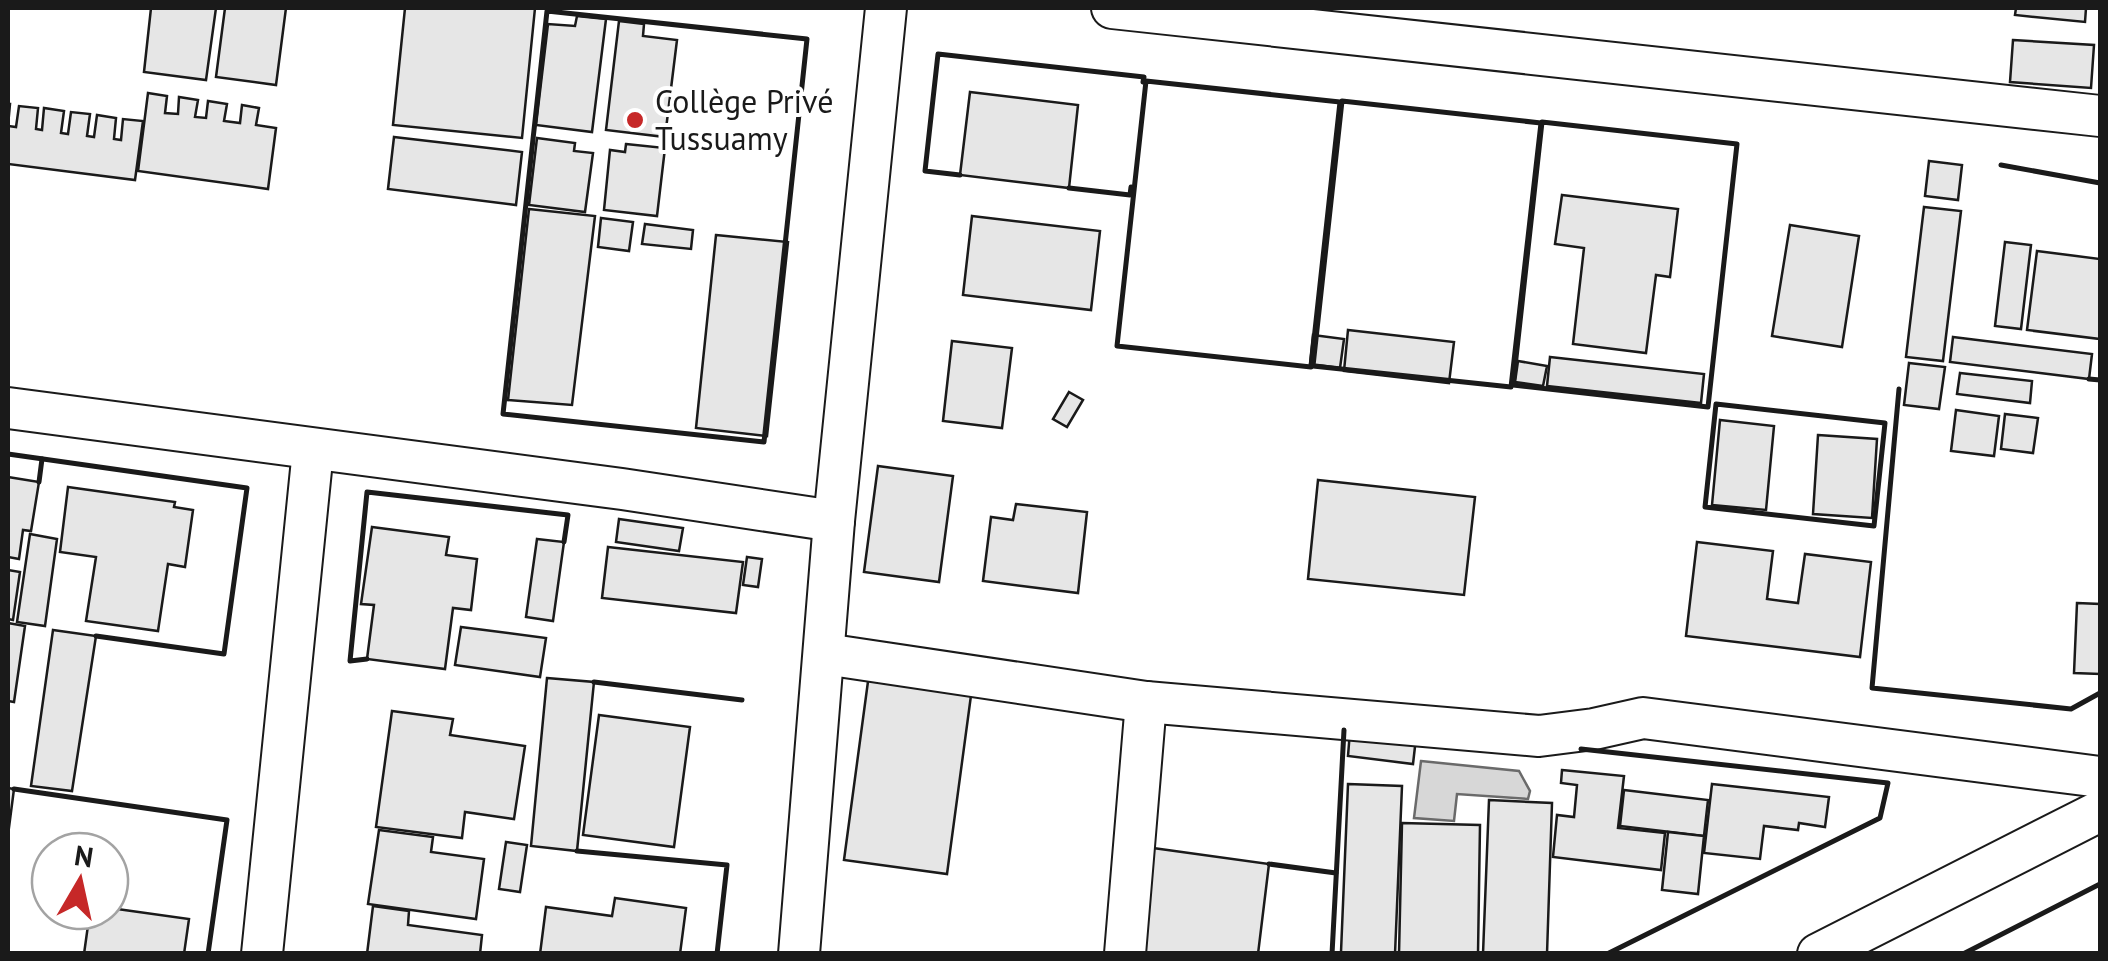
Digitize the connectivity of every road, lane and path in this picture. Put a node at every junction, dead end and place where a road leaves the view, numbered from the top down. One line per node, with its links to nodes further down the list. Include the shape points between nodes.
1 (886, 8): 6 (street)
2 (1112, 8): 3 (street)
3 (2100, 116)
4 (8, 408): 5 (street)
5 (313, 450): 6 (street); 11 (street)
6 (834, 522): 7 (street)
7 (825, 654): 8 (street); 12 (street)
8 (1146, 702): 9 (street, via 1540,736 1643,718); 13 (street)
9 (2100, 778)
10 (2100, 811): 14 (street)
11 (262, 954)
12 (799, 954)
13 (1125, 954)
14 (1818, 954)

